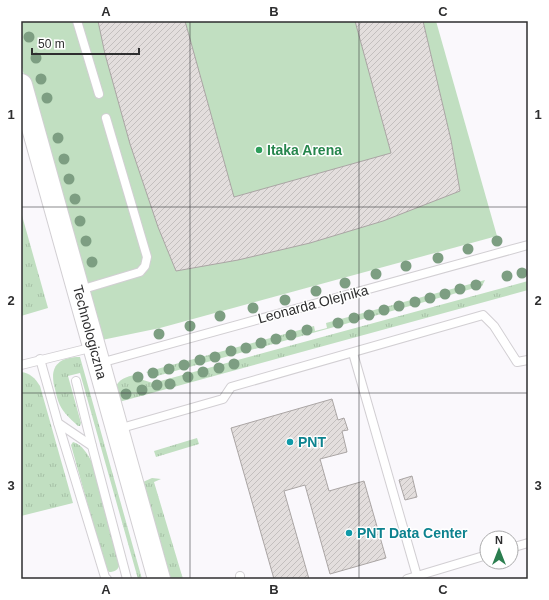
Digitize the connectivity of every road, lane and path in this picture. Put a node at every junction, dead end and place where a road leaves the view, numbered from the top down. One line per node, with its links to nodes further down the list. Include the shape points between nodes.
1 (77, 21): 3 (lane)
2 (21, 85): 6 (street, Technologiczna)
3 (98, 94)
4 (106, 118): 6 (lane, via 146,256 145,266 140,272)
5 (528, 245): 8 (lane, Leonarda Olejnika)
6 (79, 290): 8 (street, Technologiczna)
7 (353, 353): 10 (lane, via 484,315 517,362); 14 (lane, via 231,387 223,399); 17 (lane)
8 (97, 355): 9 (lane, Leonarda Olejnika); 14 (street, Technologiczna)
9 (40, 359): 11 (lane, Leonarda Olejnika); 13 (lane)
10 (528, 360)
11 (21, 365)
12 (76, 381): 15 (lane)
13 (58, 423): 15 (lane); 18 (lane, via 104,577)
14 (117, 430): 20 (street, Technologiczna)
15 (92, 446): 19 (lane)
16 (479, 557): 17 (lane)
17 (417, 576): 21 (lane)
18 (107, 579)
19 (127, 579)
20 (159, 579)
21 (406, 579)

